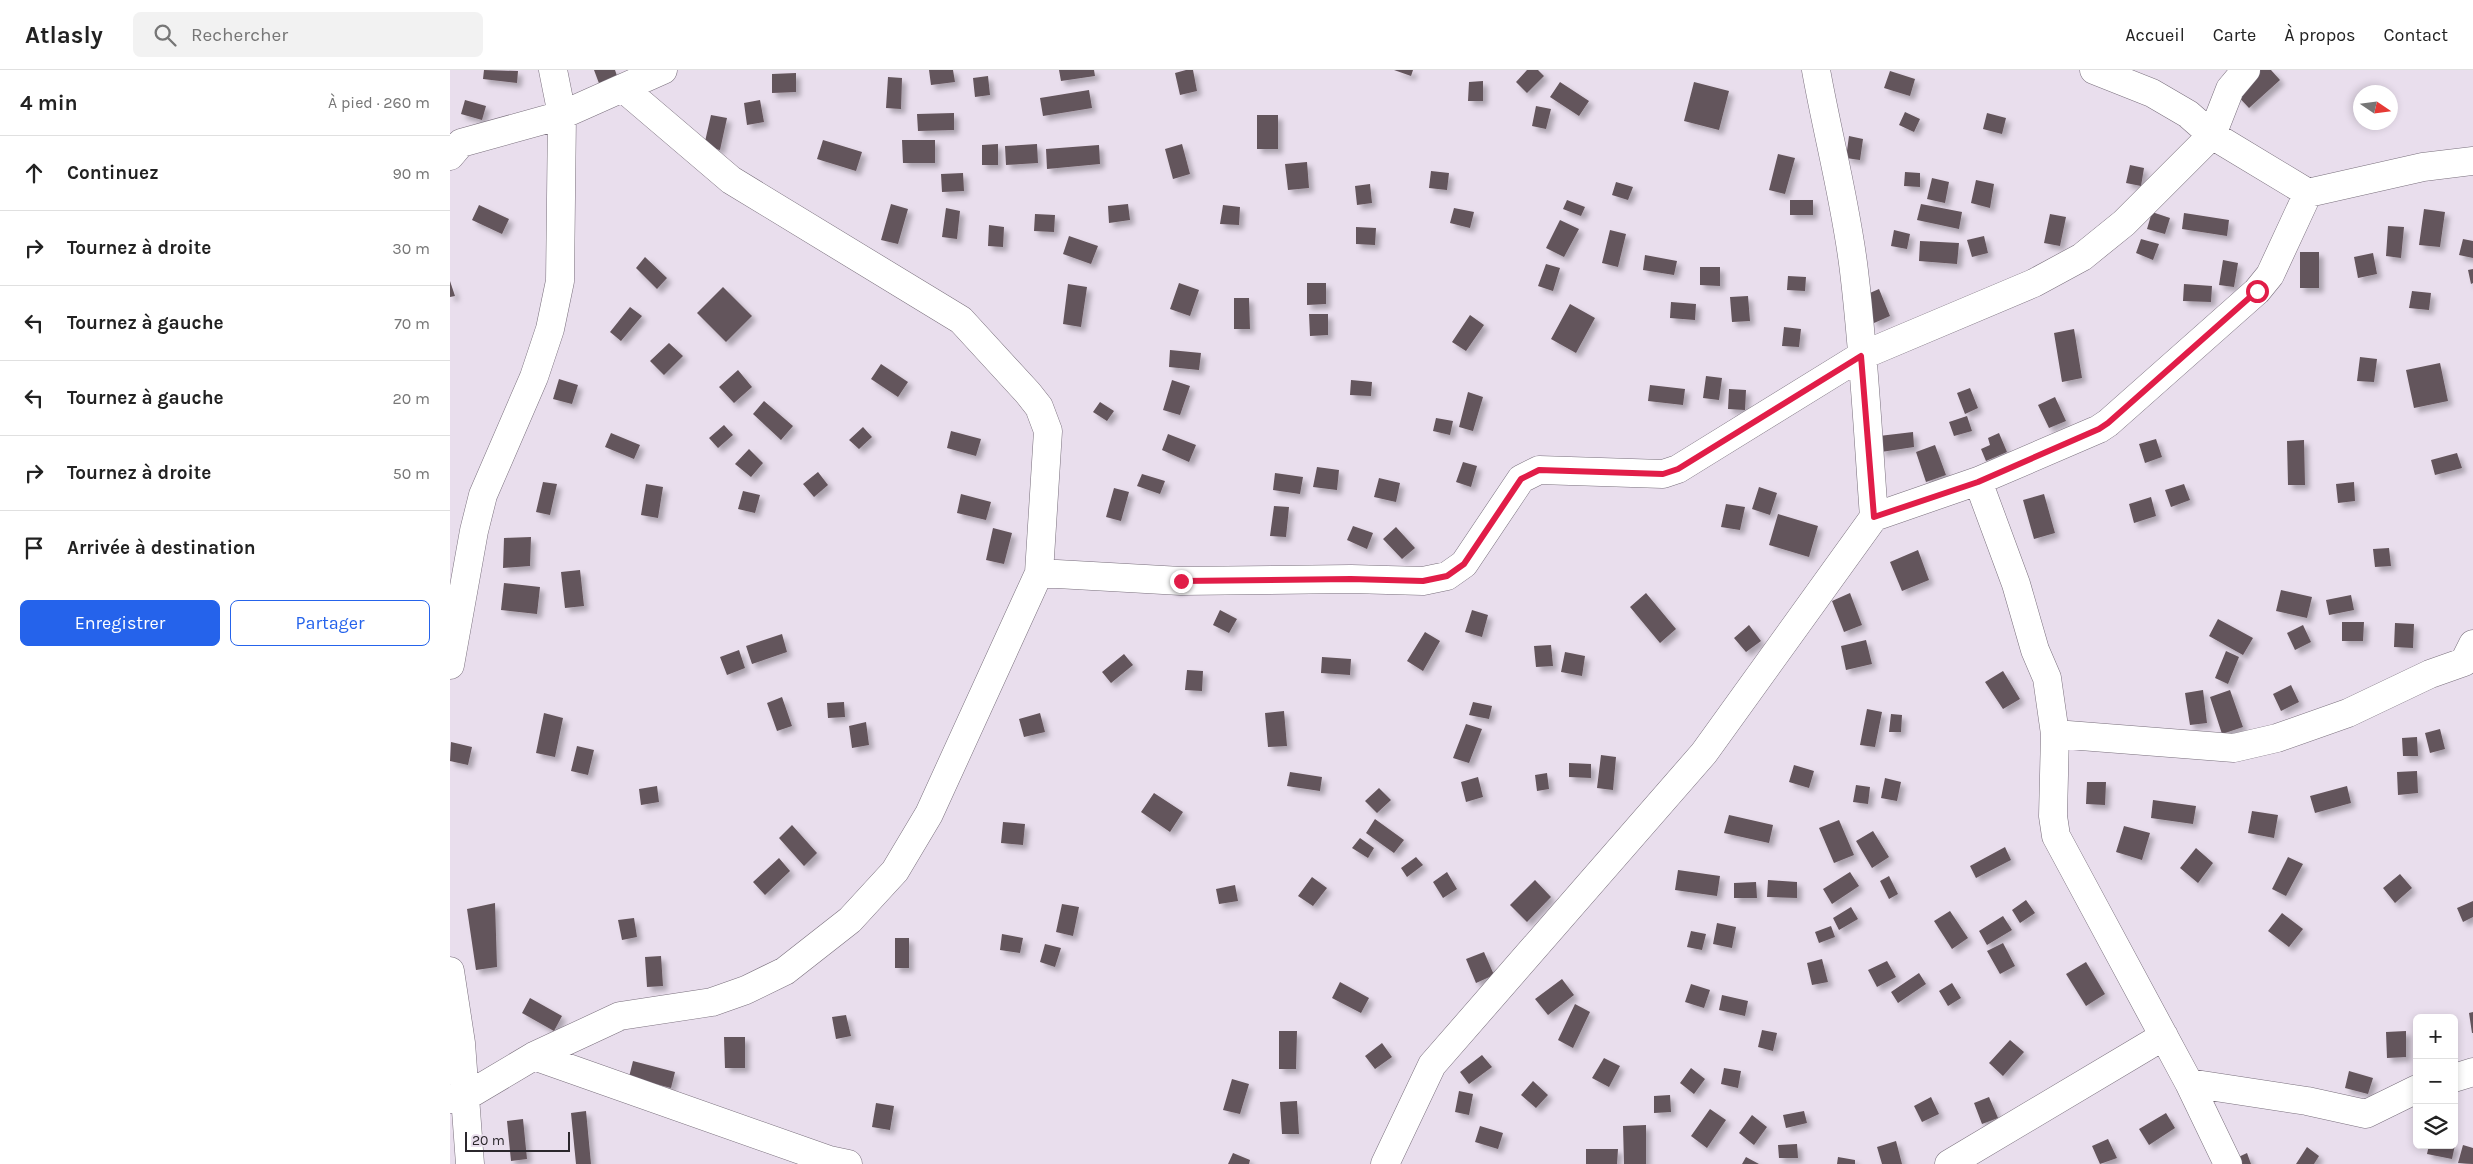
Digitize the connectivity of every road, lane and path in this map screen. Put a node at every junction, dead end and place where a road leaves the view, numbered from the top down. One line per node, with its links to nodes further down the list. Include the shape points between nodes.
1 (553, 70): 7 (street)
2 (663, 70): 6 (street)
3 (1816, 70): 12 (street, via 1854,272)
4 (2094, 70): 8 (street, via 2152,93 2188,114)
5 (2246, 70): 8 (street, via 2230,89)
6 (623, 88): 7 (street); 15 (street, via 731,180 961,320 1028,392 1039,407 1048,431)
7 (562, 114): 9 (street); 17 (street, via 560,281 550,329 534,377 483,496)
8 (2212, 134): 11 (street); 12 (street, via 2124,223 2082,257 2034,283)
9 (454, 146)
10 (2473, 161): 11 (street, via 2423,167)
11 (2308, 193): 13 (street, via 2270,275 2257,291 2108,423)
12 (1861, 356): 14 (street); 15 (street, via 1678,469 1663,474 1539,470 1521,479 1464,564 1447,576 1423,581 1181,581)
13 (1978, 482): 14 (street); 18 (street, via 2047,678)
14 (1874, 517): 29 (street, via 1704,752 1432,1065)
15 (1039, 573): 21 (street, via 929,814 894,871 850,920 786,971 746,990 712,1002 620,1016)
16 (2473, 644): 18 (street, via 2464,662 2430,674 2348,713 2277,738 2234,748)
17 (450, 665)
18 (2055, 734): 20 (street, via 2053,816 2056,836)
19 (450, 971): 26 (street, via 461,1043)
20 (2164, 1036): 24 (street); 30 (street)
21 (534, 1056): 26 (street); 28 (street)
22 (2473, 1072): 23 (street)
23 (2458, 1077)
24 (2189, 1083): 25 (street, via 2366,1114); 31 (street)
25 (2413, 1091)
26 (458, 1098): 27 (street)
27 (470, 1164)
28 (848, 1164)
29 (1385, 1164)
30 (1949, 1164)
31 (2228, 1164)

